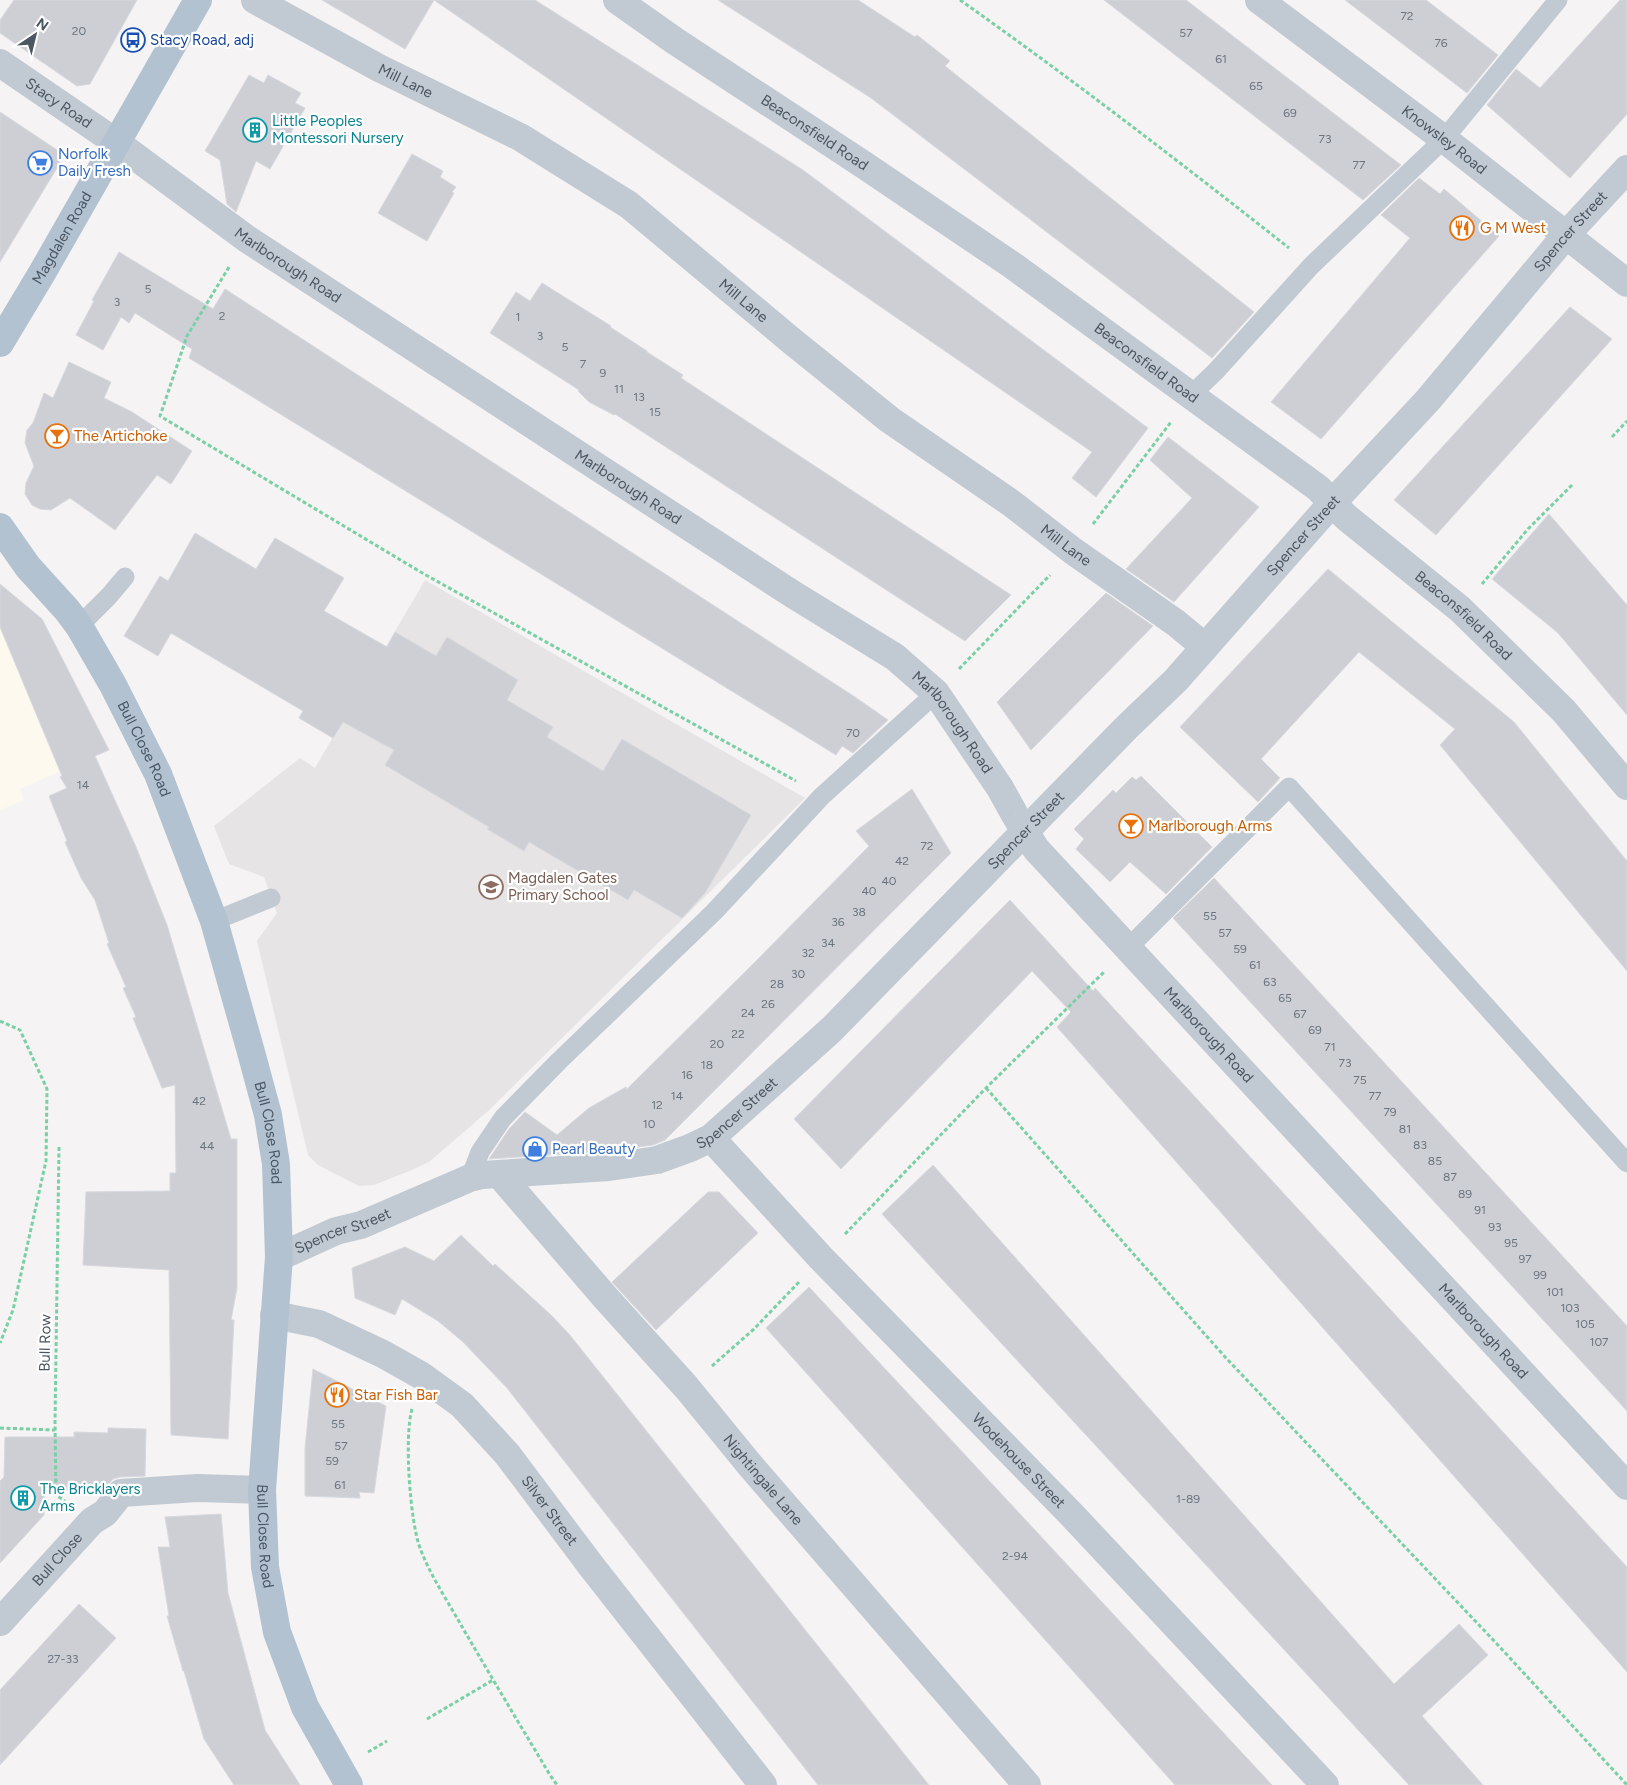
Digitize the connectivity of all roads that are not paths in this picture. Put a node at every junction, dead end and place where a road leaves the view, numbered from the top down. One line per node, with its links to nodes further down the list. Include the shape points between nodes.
1 (198, 0): 8 (main road, Magdalen Road)
2 (255, 0): 18 (street, Mill Lane, via 380,68 520,137 629,205 890,420 1011,503)
3 (617, 0): 13 (street, Beaconsfield Road, via 1012,265)
4 (1259, 0): 7 (street, Knowsley Road)
5 (1558, 0): 7 (lane)
6 (0, 63): 8 (street, Stacy Road)
7 (1444, 139): 10 (street, Knowsley Road); 13 (lane, via 1311,266)
8 (117, 143): 12 (main road, Magdalen Road); 19 (street, Marlborough Road, via 247,239 794,595 895,657)
9 (1627, 170): 10 (street, Spencer Street)
10 (1566, 235): 11 (street, Knowsley Road); 14 (street, Spencer Street, via 1428,400)
11 (1627, 283)
12 (0, 343)
13 (1191, 395): 14 (street, Beaconsfield Road, via 1318,488)
14 (1332, 503): 18 (street, Spencer Street); 20 (street, Beaconsfield Road, via 1460,609 1564,711)
15 (0, 527): 17 (main road, Bull Close Road, via 28,567)
16 (125, 577): 17 (lane)
17 (79, 626): 23 (main road, Bull Close Road, via 158,774)
18 (1205, 647): 21 (street, Spencer Street)
19 (936, 693): 21 (street, Marlborough Road); 28 (lane, via 822,796 714,912 503,1118 480,1152)
20 (1627, 786)
21 (1026, 832): 24 (street, Marlborough Road, via 1036,849); 25 (street, Spencer Street, via 832,1029)
22 (270, 898): 23 (lane)
23 (214, 921): 29 (main road, Bull Close Road, via 268,1114 276,1164)
24 (1128, 948): 26 (lane, via 1289,787); 31 (street, Marlborough Road)
25 (711, 1138): 27 (street, Spencer Street, via 657,1160 609,1167); 37 (street, Wodehouse Street, via 821,1258 1071,1514)
26 (1627, 1163)
27 (499, 1174): 28 (street, Spencer Street); 36 (street, Nightingale Lane)
28 (470, 1178): 29 (street, Spencer Street, via 361,1226 336,1231)
29 (279, 1257): 30 (main road, Bull Close Road)
30 (274, 1315): 32 (main road, Bull Close Road); 35 (street, Silver Street, via 319,1324 383,1354 462,1404 507,1454)
31 (1627, 1486)
32 (262, 1490): 33 (street, Bull Close, via 197,1488 121,1493); 34 (main road, Bull Close Road, via 264,1567 278,1632 306,1707)
33 (0, 1622)
34 (349, 1785)
35 (763, 1785)
36 (1027, 1785)
37 (1326, 1785)

